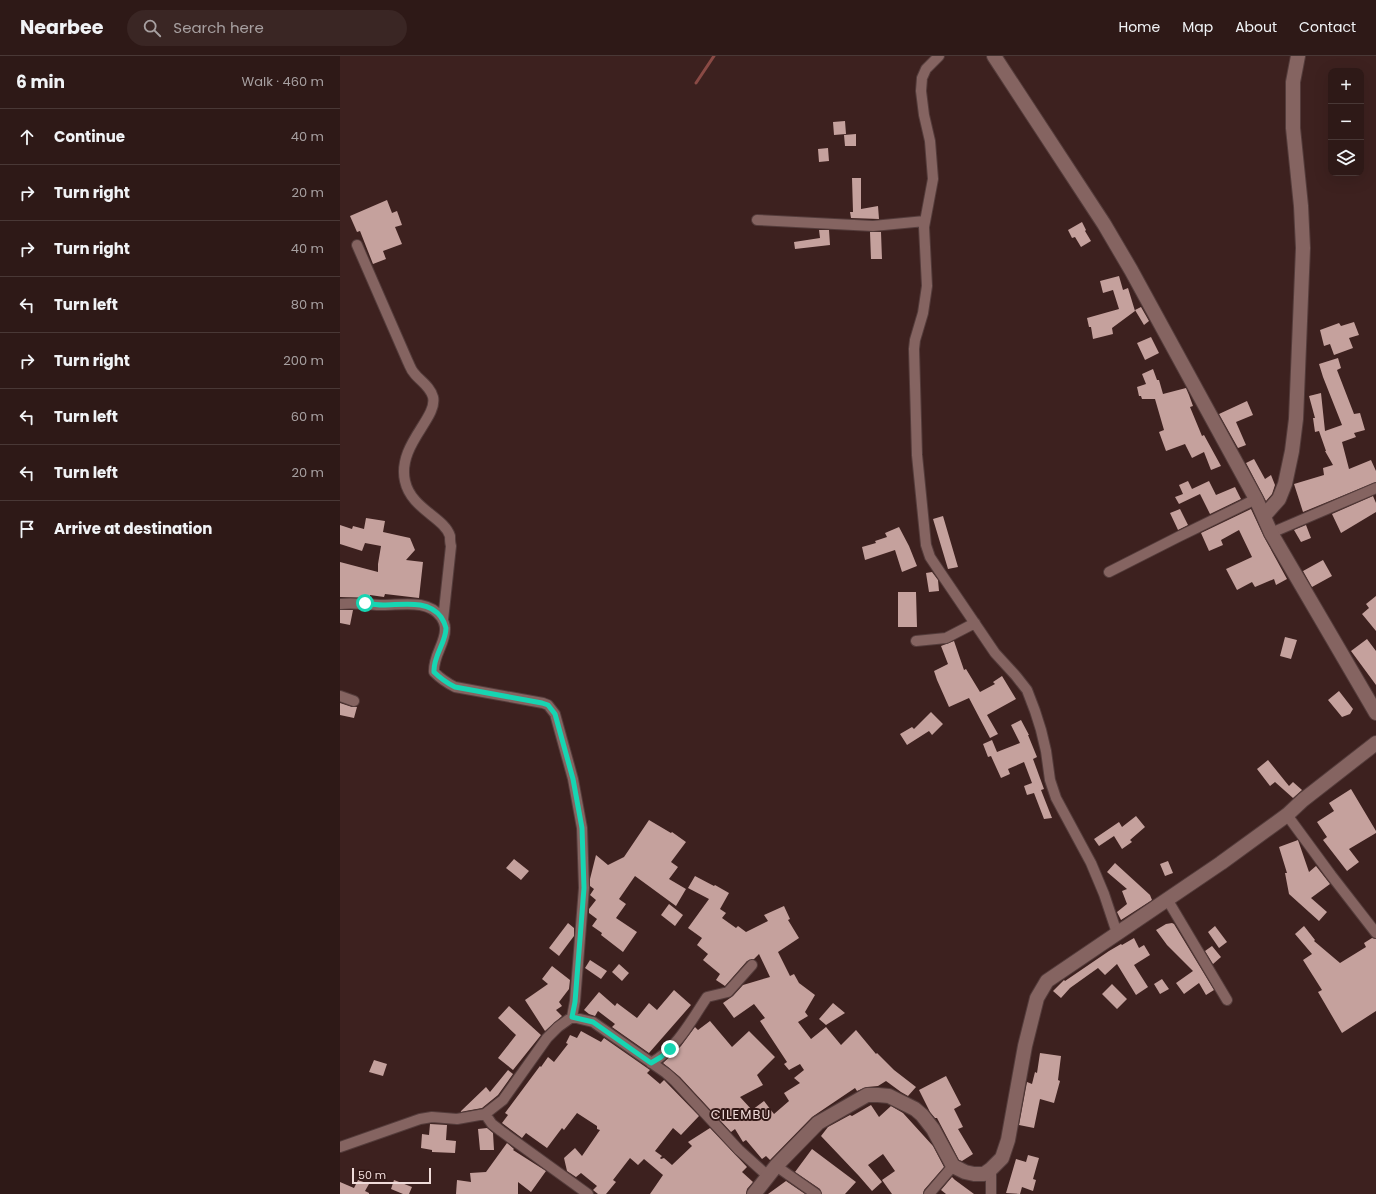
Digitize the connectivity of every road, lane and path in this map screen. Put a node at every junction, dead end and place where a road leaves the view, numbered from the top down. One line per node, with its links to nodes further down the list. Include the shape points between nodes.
1 (939, 56): 5 (street, via 926,69 922,78 921,91 930,141 933,179)
2 (994, 56): 8 (street, via 1104,224)
3 (1298, 56): 9 (street, via 1293,82 1293,128 1303,248 1296,419 1285,484 1279,499)
4 (756, 220): 5 (street, via 873,226)
5 (925, 221): 14 (street, via 927,286 914,349 916,456 926,545 930,557)
6 (357, 245): 13 (street, via 408,362 433,397 428,415 406,453 404,467 405,481 411,497 446,529 450,536)
7 (1376, 488): 10 (street)
8 (1256, 499): 9 (street); 11 (street)
9 (1264, 516): 10 (street)
10 (1271, 533): 18 (street)
11 (1109, 572)
12 (340, 604): 13 (street, via 414,604 430,608)
13 (443, 620): 26 (street, via 446,628 434,664 434,672 441,679 455,687 542,703 548,705 555,714 573,779 582,828 584,888)
14 (975, 623): 15 (street, via 946,638); 23 (street, via 995,653 1027,690 1041,730 1056,798 1091,863)
15 (916, 641)
16 (340, 696): 17 (street)
17 (354, 701)
18 (1376, 712)
19 (1376, 743): 20 (street)
20 (1287, 815): 21 (street); 22 (street)
21 (1167, 900): 23 (street); 25 (street)
22 (1376, 933)
23 (1117, 934): 31 (street, via 1047,981 1039,994 1025,1046 1008,1140 1002,1158)
24 (752, 966): 27 (street, via 728,992 707,997 683,1034 670,1049)
25 (1226, 1000)
26 (572, 1017): 27 (street, via 593,1022); 28 (street, via 547,1038 503,1100)
27 (651, 1063): 32 (street, via 675,1081 739,1150)
28 (485, 1114): 29 (street, via 457,1119 420,1119); 33 (street, via 501,1131)
29 (340, 1147)
30 (953, 1166): 31 (street, via 974,1174 984,1174); 32 (street, via 933,1129 915,1109 889,1096 867,1095 818,1123); 36 (street)
31 (991, 1169): 37 (street)
32 (772, 1171): 34 (street); 35 (street)
33 (588, 1194)
34 (754, 1194)
35 (816, 1194)
36 (929, 1194)
37 (991, 1194)

